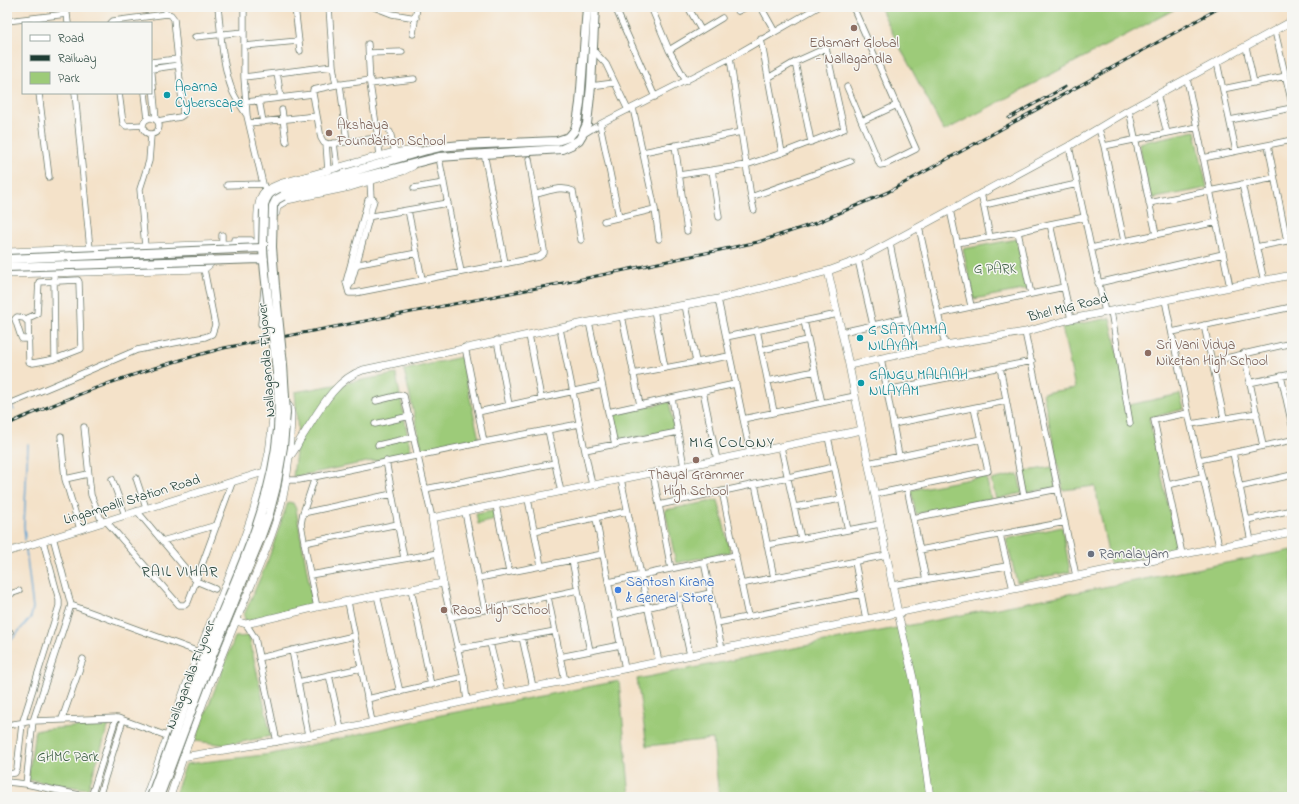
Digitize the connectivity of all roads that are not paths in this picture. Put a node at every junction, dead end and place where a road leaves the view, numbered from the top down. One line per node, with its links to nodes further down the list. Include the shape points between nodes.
1 (218, 7): 31 (street)
2 (244, 7): 29 (street)
3 (294, 7): 35 (street)
4 (330, 7): 49 (street)
5 (374, 7): 18 (street, via 392,14)
6 (417, 7): 18 (street)
7 (587, 7): 109 (main road, Nallagandla Flyover, via 580,103 574,131 569,137 557,141)
8 (597, 7): 41 (main road)
9 (615, 7): 71 (street)
10 (651, 7): 39 (street)
11 (688, 7): 27 (street)
12 (746, 7): 17 (street)
13 (761, 7): 30 (street)
14 (818, 7): 16 (street)
15 (853, 7): 76 (street)
16 (808, 9): 30 (street)
17 (738, 11)
18 (416, 18): 32 (street)
19 (722, 18): 27 (street)
20 (138, 20): 21 (street); 26 (street)
21 (147, 20): 45 (street, via 171,15 174,19)
22 (7, 21): 23 (street)
23 (30, 21): 25 (street, via 67,14)
24 (1292, 21): 28 (street)
25 (68, 22)
26 (113, 22)
27 (701, 30): 39 (street)
28 (1275, 31): 38 (street); 52 (street)
29 (244, 32): 31 (street); 37 (street)
30 (774, 32): 34 (street)
31 (221, 34): 33 (street); 81 (street, via 232,90)
32 (413, 34)
33 (195, 36)
34 (761, 39): 44 (street); 54 (street)
35 (298, 40): 37 (street); 40 (street)
36 (368, 44): 43 (street)
37 (244, 46): 53 (street)
38 (1246, 47): 47 (street); 60 (street)
39 (669, 50): 57 (street)
40 (300, 51)
41 (594, 51): 59 (street, via 606,64); 62 (main road)
42 (402, 52): 43 (street)
43 (369, 53): 58 (street)
44 (730, 58): 57 (street); 97 (street)
45 (179, 62): 48 (street); 84 (street, via 183,115)
46 (795, 62): 54 (street); 106 (street); 106 (street, via 826,48 844,129)
47 (1217, 62): 56 (street); 64 (street)
48 (152, 66)
49 (333, 66): 50 (street); 61 (street)
50 (277, 73): 53 (street); 72 (street)
51 (152, 75): 84 (street)
52 (1286, 76): 60 (street); 75 (street)
53 (244, 77): 74 (street)
54 (768, 78): 117 (street)
55 (414, 79): 58 (street)
56 (1187, 79): 70 (street); 92 (street)
57 (686, 81): 71 (street)
58 (370, 82): 61 (street); 95 (street)
59 (614, 83): 62 (street); 78 (street)
60 (1254, 83): 64 (street)
61 (338, 85): 69 (street, via 313,90); 105 (street)
62 (592, 86): 100 (main road, via 587,124)
63 (847, 86): 87 (street)
64 (1223, 89): 86 (street)
65 (39, 94): 131 (street)
66 (74, 94): 181 (street)
67 (119, 94): 90 (street, via 123,123 126,126)
68 (145, 94): 83 (street)
69 (313, 94): 72 (street); 82 (street)
70 (1158, 94): 80 (street); 98 (street)
71 (655, 97): 78 (street)
72 (281, 98): 73 (street)
73 (259, 100): 74 (street); 88 (street)
74 (246, 102): 81 (street)
75 (1292, 104)
76 (897, 105): 87 (street); 87 (street, via 916,149 886,164 880,165 878,162)
77 (1292, 108): 86 (street)
78 (631, 109): 116 (street); 152 (street, via 600,124)
79 (282, 110): 85 (street)
80 (1129, 110): 94 (street); 102 (street)
81 (247, 116): 89 (street)
82 (317, 116): 85 (street); 107 (street, via 322,142)
83 (148, 119): 84 (street); 90 (street)
84 (157, 120): 99 (street, via 160,126 158,132)
85 (284, 120): 88 (street); 104 (street)
86 (1230, 120): 114 (street)
87 (862, 121)
88 (263, 122): 89 (street)
89 (248, 124): 138 (street)
90 (143, 125): 99 (street, via 146,133)
91 (595, 127): 100 (street)
92 (1197, 127): 98 (street); 120 (street)
93 (384, 128): 95 (street)
94 (1099, 129): 112 (street); 113 (street)
95 (377, 130): 101 (street)
96 (390, 132): 123 (street)
97 (741, 132): 110 (street); 126 (street)
98 (1167, 133): 102 (street)
99 (151, 135): 177 (street, via 149,161 140,189)
100 (582, 136): 115 (main road, Nallagandla Flyover, via 567,148)
101 (378, 138): 105 (street); 118 (street)
102 (1135, 139): 113 (street); 145 (street)
103 (1292, 140): 111 (street)
104 (286, 142)
105 (347, 142): 108 (street)
106 (811, 142): 117 (street)
107 (326, 143): 108 (street); 129 (street)
108 (334, 143): 127 (street)
109 (512, 143): 115 (main road); 123 (main road, Nallagandla Flyover, via 451,146)
110 (674, 145): 116 (street); 130 (street)
111 (1268, 145): 114 (street); 132 (street)
112 (1069, 146): 135 (street); 142 (street)
113 (1104, 146): 171 (street)
114 (1236, 151): 120 (street)
115 (513, 152): 121 (main road, Nallagandla Flyover)
116 (643, 152): 147 (street)
117 (782, 153): 126 (street)
118 (380, 156): 123 (street); 127 (street)
119 (486, 158): 188 (street)
120 (1203, 158): 140 (street)
121 (427, 159): 123 (main road, Nallagandla Flyover); 133 (street, via 403,171)
122 (529, 159): 141 (street)
123 (394, 160): 179 (main road, Nallagandla Flyover, bridge, via 274,191 264,204); 468 (main road, Nallagandla Flyover, bridge, via 279,198 273,206 274,286 285,396 285,430 277,481 260,539 212,656)
124 (852, 160): 143 (street)
125 (440, 163): 134 (street)
126 (746, 165): 128 (street); 143 (street)
127 (337, 168): 129 (street)
128 (712, 170): 130 (street); 153 (street)
129 (328, 171): 138 (street)
130 (679, 175): 161 (street)
131 (48, 177)
132 (1274, 178): 136 (street); 170 (street)
133 (370, 181): 151 (street, via 371,198 374,200); 157 (street, via 283,201 277,206)
134 (444, 183): 139 (street); 144 (street)
135 (1077, 184): 146 (street); 154 (street)
136 (1242, 184): 140 (street); 178 (street)
137 (227, 185): 138 (street)
138 (264, 188): 160 (street)
139 (414, 188)
140 (1210, 190): 145 (street); 156 (street)
141 (536, 194): 169 (street, via 563,188 573,191); 188 (street, via 544,253 539,258)
142 (981, 194): 146 (street); 150 (street)
143 (751, 197): 149 (street)
144 (448, 203): 148 (street); 193 (street)
145 (1149, 203): 164 (street)
146 (984, 205): 166 (street)
147 (655, 209): 152 (street); 167 (street)
148 (408, 210): 151 (street); 183 (street)
149 (754, 210)
150 (950, 210): 159 (street); 172 (street)
151 (367, 217): 189 (street)
152 (619, 217): 155 (street)
153 (719, 217)
154 (1085, 217): 158 (street); 180 (street)
155 (604, 221)
156 (1217, 222): 164 (street); 184 (street)
157 (275, 224): 160 (street); 163 (street)
158 (1050, 224): 162 (street); 203 (street)
159 (919, 227): 173 (street); 213 (street)
160 (258, 228): 168 (street)
161 (687, 231)
162 (1018, 232): 166 (street); 204 (street)
163 (276, 234): 168 (street); 220 (street, via 276,250 264,286)
164 (1156, 234): 171 (street)
165 (222, 235): 175 (street)
166 (990, 237): 172 (street)
167 (659, 239)
168 (254, 240): 175 (street, via 257,242)
169 (581, 240)
170 (1289, 240): 178 (street)
171 (1124, 241): 180 (street)
172 (957, 243): 208 (street)
173 (890, 244): 187 (street); 215 (street)
174 (210, 245): 175 (street); 176 (street); 191 (street, via 210,264)
175 (223, 245)
176 (198, 246): 177 (street); 191 (street, via 199,265)
177 (145, 247): 181 (street)
178 (1256, 247): 199 (street)
179 (263, 248): 185 (main road, Nallagandla Flyover, bridge); 186 (main road, bridge)
180 (1091, 248): 201 (street)
181 (90, 249): 182 (street)
182 (7, 252)
183 (417, 253): 189 (street); 198 (street)
184 (1223, 254): 201 (street); 202 (street)
185 (264, 258): 190 (main road, bridge); 467 (main road, Nallagandla Flyover, bridge, via 278,396 278,429 273,467 254,536 206,652)
186 (7, 259)
187 (858, 260): 192 (street); 221 (street)
188 (505, 264): 193 (street)
189 (354, 265): 198 (street, via 346,282 349,292 355,293)
190 (7, 267)
191 (203, 270): 197 (street); 264 (street, via 215,325 212,334 137,350)
192 (828, 271): 205 (street); 212 (street)
193 (461, 272): 198 (street)
194 (39, 273): 195 (street); 197 (street); 200 (street)
195 (7, 274)
196 (1292, 275): 199 (street, Bhel MIG Road)
197 (54, 277): 200 (street); 241 (street); 241 (street, via 79,282 81,349)
198 (422, 279)
199 (1264, 281): 202 (street, Bhel MIG Road)
200 (39, 282): 218 (street, via 37,314 28,318)
201 (1098, 283): 211 (street)
202 (1230, 286): 206 (street, Bhel MIG Road)
203 (1064, 287): 204 (street); 216 (street)
204 (1031, 294): 208 (street)
205 (718, 300): 207 (street); 229 (street)
206 (1165, 300): 211 (street, Bhel MIG Road); 227 (street)
207 (685, 305): 210 (street); 244 (street)
208 (971, 306): 213 (street)
209 (1292, 307): 222 (street)
210 (654, 310): 214 (street); 247 (street)
211 (1108, 312): 216 (street, Bhel MIG Road); 278 (street)
212 (838, 314): 217 (street); 225 (street)
213 (938, 314): 234 (street)
214 (622, 316): 219 (street); 249 (street)
215 (905, 318): 221 (street); 237 (street)
216 (1071, 319): 226 (street, Bhel MIG Road)
217 (804, 321): 224 (street); 232 (street)
218 (28, 322): 230 (street); 230 (street, via 24,318 15,319 21,337)
219 (589, 322): 223 (street); 255 (street)
220 (261, 324)
221 (873, 325): 225 (street)
222 (1204, 326): 227 (street); 243 (street)
223 (560, 329): 228 (street); 257 (street)
224 (757, 330): 229 (street); 236 (street)
225 (842, 332): 245 (street)
226 (1025, 332): 234 (street, Bhel MIG Road); 242 (street)
227 (1172, 332): 274 (street)
228 (529, 335): 231 (street); 260 (street)
229 (726, 336): 239 (street)
230 (29, 339): 241 (street, via 30,362)
231 (497, 340): 235 (street); 266 (street)
232 (808, 340): 236 (street); 248 (street)
233 (1292, 343): 238 (street)
234 (945, 345): 237 (street, Bhel MIG Road)
235 (465, 347): 270 (street); 303 (street, via 353,373 323,405)
236 (761, 350): 252 (street)
237 (912, 352): 240 (street, Bhel MIG Road)
238 (1244, 353): 243 (street); 253 (street)
239 (730, 356): 244 (street); 254 (street)
240 (881, 358): 245 (street, Bhel MIG Road); 256 (street)
241 (55, 359)
242 (1032, 361): 246 (street); 330 (street)
243 (1212, 361): 276 (street)
244 (696, 362): 247 (street)
245 (849, 365): 259 (street)
246 (1000, 367): 256 (street); 263 (street)
247 (665, 368): 249 (street)
248 (815, 371): 252 (street); 265 (street)
249 (633, 374): 267 (street)
250 (1292, 374): 251 (street)
251 (1281, 376): 253 (street); 269 (street)
252 (768, 381): 272 (street)
253 (1250, 383): 273 (street)
254 (735, 384): 258 (street); 277 (street)
255 (602, 385): 257 (street); 271 (street)
256 (887, 390): 281 (street)
257 (573, 391): 260 (street); 280 (street)
258 (703, 391): 261 (street); 304 (street)
259 (855, 396): 265 (street); 286 (street)
260 (541, 398): 266 (street)
261 (672, 398): 267 (street); 287 (street)
262 (376, 400): 275 (street, via 404,396)
263 (1006, 401): 268 (street); 335 (street)
264 (9, 403)
265 (822, 403): 272 (street)
266 (509, 405): 270 (street)
267 (640, 405): 271 (street)
268 (974, 408): 281 (street); 291 (street)
269 (1290, 408): 283 (street)
270 (478, 412): 293 (street)
271 (608, 412): 295 (street)
272 (774, 412): 277 (street)
273 (1257, 412): 276 (street); 296 (street)
274 (1188, 413): 282 (street); 326 (street, via 1154,420)
275 (410, 416): 279 (street); 289 (street)
276 (1224, 418): 282 (street)
277 (743, 419): 299 (street)
278 (1130, 423)
279 (375, 424)
280 (579, 424): 285 (street); 298 (street)
281 (893, 424): 302 (street)
282 (1191, 424): 305 (street)
283 (1292, 425)
284 (84, 427): 313 (street)
285 (548, 430): 293 (street); 307 (street)
286 (862, 430): 290 (street); 308 (street)
287 (678, 432): 295 (street); 309 (street)
288 (61, 436): 319 (street)
289 (414, 437): 294 (street); 301 (street)
290 (828, 437): 297 (street); 310 (street)
291 (981, 438): 302 (street); 328 (street, via 988,471)
292 (1292, 440): 296 (street)
293 (484, 442): 301 (street)
294 (378, 445)
295 (615, 445): 298 (street)
296 (1264, 446): 300 (street)
297 (781, 447): 299 (street); 316 (street)
298 (585, 450): 325 (street)
299 (750, 452): 304 (street)
300 (1233, 453): 305 (street); 327 (street)
301 (418, 455): 306 (street); 329 (street)
302 (899, 456): 308 (street)
303 (289, 458): 311 (street, Lingampalli Station Road); 311 (street, via 292,414 288,405 280,405 274,410); 322 (street)
304 (717, 460): 309 (street)
305 (1199, 460): 317 (street)
306 (386, 462): 315 (street); 333 (street)
307 (555, 463): 329 (street); 332 (street)
308 (868, 463): 334 (street)
309 (684, 467): 312 (street)
310 (834, 467): 316 (street); 336 (street)
311 (264, 472): 322 (street); 323 (street, Lingampalli Station Road); 361 (street)
312 (652, 473): 321 (street); 339 (street)
313 (88, 474): 319 (street); 352 (street, via 91,495)
314 (1292, 476): 327 (street)
315 (315, 477): 322 (street); 346 (street)
316 (787, 477): 324 (street); 340 (street)
317 (1202, 477): 326 (street); 371 (street)
318 (136, 478): 341 (street)
319 (65, 479): 357 (street)
320 (112, 479): 347 (street)
321 (621, 479): 325 (street); 344 (street)
322 (286, 480): 369 (street)
323 (232, 482): 341 (street, Lingampalli Station Road); 356 (street)
324 (755, 484): 331 (street); 370 (street)
325 (592, 485): 332 (street)
326 (1168, 485): 376 (street)
327 (1239, 487): 351 (street)
328 (907, 488): 334 (street); 350 (street)
329 (425, 489): 348 (street)
330 (1058, 489): 335 (street); 353 (street)
331 (722, 491): 339 (street); 378 (street)
332 (561, 492): 337 (street)
333 (392, 494): 346 (street); 354 (street)
334 (875, 494): 355 (street)
335 (1024, 496): 350 (street)
336 (841, 498): 340 (street); 358 (street)
337 (528, 499): 338 (street); 359 (street)
338 (496, 505): 345 (street); 386 (street)
339 (659, 505): 385 (street)
340 (794, 507): 364 (street)
341 (146, 508): 343 (street, Lingampalli Station Road)
342 (1292, 510): 351 (street)
343 (137, 511): 347 (street, Lingampalli Station Road); 366 (street)
344 (627, 511): 349 (street); 388 (street)
345 (465, 512): 348 (street); 390 (street)
346 (302, 513): 368 (street)
347 (125, 515): 352 (street, Lingampalli Station Road)
348 (432, 518): 374 (street)
349 (596, 518): 359 (street); 375 (street)
350 (913, 518): 372 (street)
351 (1246, 520): 367 (street)
352 (104, 522): 357 (street, Lingampalli Station Road); 393 (street, via 179,605 188,602)
353 (1065, 522): 362 (street); 389 (street)
354 (398, 524): 368 (street); 379 (street)
355 (880, 524): 358 (street); 377 (street)
356 (217, 525): 366 (street); 393 (street)
357 (80, 529): 363 (street, Lingampalli Station Road)
358 (848, 530): 364 (street)
359 (534, 531): 383 (street)
360 (1292, 532): 367 (street)
361 (245, 535): 369 (street); 431 (street)
362 (1000, 535): 372 (street); 384 (street)
363 (53, 537): 365 (street, Lingampalli Station Road); 410 (street)
364 (801, 539): 370 (street)
365 (43, 541): 373 (street, Lingampalli Station Road); 454 (street, via 59,606)
366 (162, 541): 393 (street)
367 (1251, 541): 371 (street)
368 (304, 543): 387 (street)
369 (268, 545): 419 (street)
370 (767, 545): 391 (street)
371 (1219, 546): 376 (street)
372 (920, 550): 392 (street)
373 (7, 552)
374 (438, 553): 379 (street); 395 (street)
375 (603, 554): 380 (street); 394 (street)
376 (1182, 554): 389 (street)
377 (887, 555): 382 (street); 397 (street)
378 (736, 556): 381 (street); 396 (street)
379 (404, 558): 387 (street)
380 (572, 560): 383 (street); 401 (street)
381 (704, 562): 385 (street); 403 (street)
382 (855, 562): 391 (street); 404 (street)
383 (541, 566): 386 (street)
384 (1007, 566): 392 (street); 400 (street)
385 (671, 569): 388 (street)
386 (509, 572): 390 (street)
387 (310, 575): 411 (street)
388 (640, 575): 394 (street); 412 (street)
389 (1076, 576): 400 (street)
390 (479, 578): 413 (street)
391 (774, 578): 396 (street)
392 (926, 580): 397 (street)
393 (196, 581): 398 (street)
394 (608, 582): 415 (street)
395 (443, 583): 399 (street); 417 (street)
396 (742, 584): 416 (street)
397 (893, 585): 414 (street)
398 (214, 589)
399 (411, 589): 406 (street); 443 (street)
400 (1013, 589): 414 (street)
401 (578, 590): 407 (street); 430 (street)
402 (19, 592): 405 (street)
403 (710, 593): 408 (street); 420 (street)
404 (861, 594): 416 (street); 418 (street)
405 (7, 595)
406 (377, 595): 409 (street); 445 (street)
407 (548, 597): 413 (street); 422 (street)
408 (678, 600): 412 (street); 432 (street)
409 (348, 602): 411 (street); 423 (street)
410 (71, 605): 431 (street); 452 (street)
411 (317, 607): 421 (street)
412 (648, 608): 415 (street); 436 (street)
413 (485, 610): 417 (street)
414 (898, 613): 418 (street); 470 (street, via 913,678)
415 (615, 615): 426 (street)
416 (748, 616): 420 (street)
417 (450, 617): 427 (street)
418 (866, 619): 428 (street)
419 (236, 621): 421 (street); 460 (street)
420 (717, 623): 428 (street)
421 (246, 624): 434 (street, via 255,638)
422 (555, 631): 424 (street); 433 (street)
423 (354, 636): 429 (street); 437 (street)
424 (522, 637): 425 (street); 444 (street)
425 (490, 643): 427 (street); 446 (street)
426 (620, 645): 430 (street); 438 (street)
427 (457, 649): 440 (street)
428 (722, 649): 432 (street)
429 (292, 650): 434 (street); 442 (street)
430 (590, 651): 433 (street)
431 (199, 652): 457 (street)
432 (690, 655): 436 (street)
433 (560, 657): 441 (street)
434 (259, 658): 459 (street)
435 (83, 659): 450 (street)
436 (659, 662): 438 (street)
437 (361, 668): 439 (street); 447 (street)
438 (625, 669): 441 (street)
439 (329, 675): 442 (street); 456 (street)
440 (464, 677): 443 (street); 448 (street)
441 (565, 681): 444 (street)
442 (298, 682): 458 (street)
443 (431, 686): 445 (street)
444 (533, 687): 446 (street)
445 (400, 692): 447 (street)
446 (502, 693): 448 (street)
447 (367, 699): 453 (street)
448 (467, 701): 453 (street)
449 (116, 718): 450 (street); 451 (street); 464 (street)
450 (62, 719): 452 (street)
451 (123, 720): 457 (street); 465 (street)
452 (32, 721): 454 (street); 463 (street)
453 (372, 722): 456 (street)
454 (22, 724): 455 (street); 461 (street, via 17,769 12,774)
455 (7, 725)
456 (341, 729): 458 (street)
457 (167, 736): 466 (street)
458 (308, 736): 459 (street)
459 (277, 742): 460 (street)
460 (183, 757): 469 (street)
461 (7, 774)
462 (7, 782): 463 (street)
463 (26, 784): 464 (street)
464 (90, 797)
465 (98, 797)
466 (146, 797)
467 (151, 797)
468 (159, 797)
469 (170, 797)
470 (930, 797)

